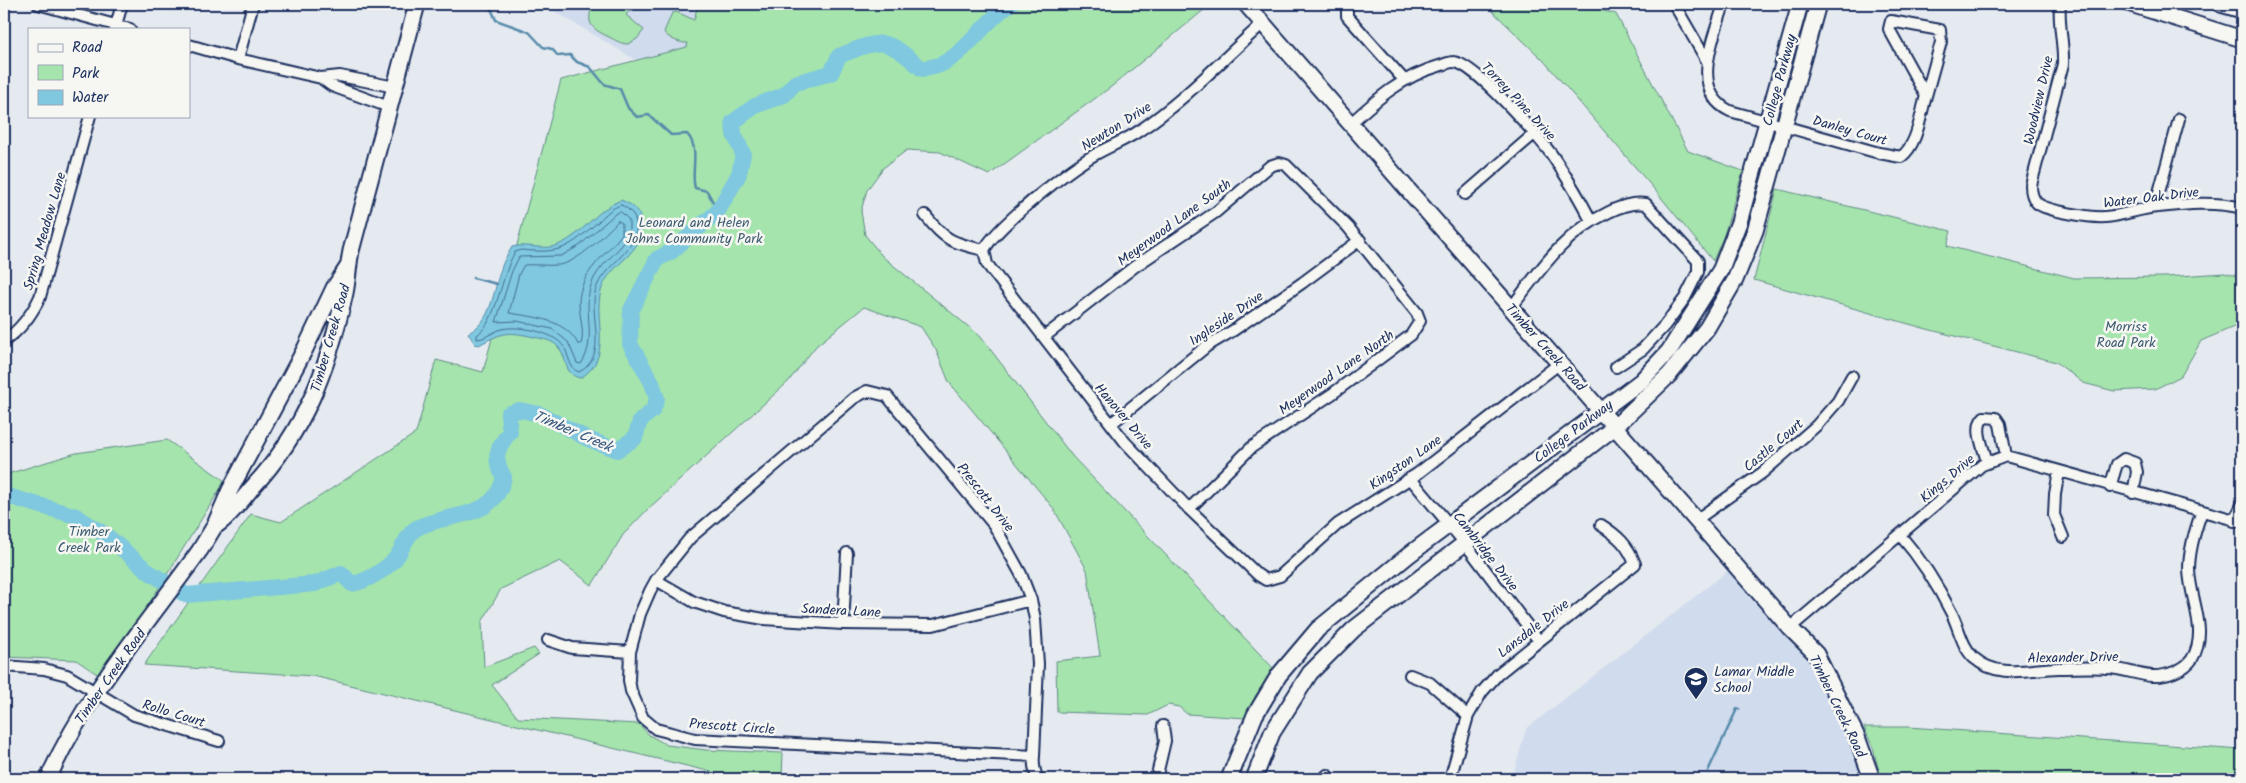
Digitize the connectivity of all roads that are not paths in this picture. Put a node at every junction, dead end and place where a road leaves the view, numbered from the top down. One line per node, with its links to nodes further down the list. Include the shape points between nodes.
1 (38, 4): 16 (street)
2 (122, 4): 16 (street)
3 (253, 4): 19 (street)
4 (417, 4): 23 (street, Timber Creek Road)
5 (1246, 4): 15 (street, Timber Creek Road)
6 (1347, 4): 22 (street, via 1347,16)
7 (1674, 4): 20 (street)
8 (1724, 4): 20 (street)
9 (1800, 4): 28 (street, College Parkway)
10 (1818, 4): 30 (street, College Parkway)
11 (2060, 4): 33 (street, Woodview Drive, via 2063,64 2031,185)
12 (2131, 4): 17 (street)
13 (2221, 4): 14 (street)
14 (2242, 10)
15 (1262, 24): 29 (street, Timber Creek Road); 39 (street, Newton Drive, via 1165,112 1140,131 1095,155 1062,178 997,232)
16 (116, 27)
17 (2242, 38)
18 (190, 45): 19 (street)
19 (238, 59): 21 (street)
20 (1707, 61): 28 (street, via 1708,85 1714,99 1730,111)
21 (321, 78): 23 (street, via 340,76); 25 (street, via 332,86)
22 (1404, 80): 29 (street, Torrey Pine Drive); 31 (street, Torrey Pine Drive, via 1454,62 1465,65)
23 (395, 87): 25 (street, Timber Creek Road)
24 (1926, 96): 24 (street, Danley Court, via 1941,42 1940,30 1891,21 1889,29); 30 (street, Danley Court, via 1913,142 1901,157)
25 (390, 108): 40 (street, Timber Creek Road)
26 (89, 118): 43 (street, Spring Meadow Lane, via 40,297 22,325)
27 (2179, 119): 34 (street)
28 (1768, 121): 30 (street); 48 (street, College Parkway, via 1739,222 1721,270 1669,351 1641,380)
29 (1350, 124): 41 (street, Timber Creek Road)
30 (1785, 125): 50 (street, College Parkway, via 1755,231 1735,280 1707,328 1669,376)
31 (1534, 134): 32 (street); 37 (street, Torrey Pine Drive, via 1552,156)
32 (1465, 194)
33 (2035, 201): 34 (street, Water Oak Drive, via 2049,208 2102,218)
34 (2155, 207): 35 (street, Water Oak Drive, via 2215,203)
35 (2242, 208)
36 (925, 215): 39 (street, via 945,238)
37 (1591, 221): 41 (street, via 1549,258); 45 (street, via 1637,202 1646,204 1698,261 1698,272 1685,298 1665,326 1643,350)
38 (1360, 240): 42 (street, Meyerwood Lane South, via 1286,165 1279,163 1270,166 1216,212 1134,267); 49 (street, Ingleside Drive, via 1207,346); 58 (street, Meyerwood Lane North, via 1417,313 1420,321 1412,335 1252,448)
39 (984, 250): 42 (street, Hanover Drive, via 987,264)
40 (349, 265): 64 (street, Timber Creek Road, via 334,288); 64 (street, Timber Creek Road, via 322,376 310,404 273,465 227,518)
41 (1511, 308): 44 (street, Timber Creek Road)
42 (1044, 337): 49 (street, Hanover Drive)
43 (4, 341)
44 (1560, 363): 48 (street, Timber Creek Road); 54 (street, Kingston Lane)
45 (1616, 367)
46 (1852, 376): 60 (street, Castle Court, via 1838,401 1816,426 1756,478)
47 (858, 396): 69 (street, Prescott Circle, via 690,538); 71 (street, Prescott Drive, via 867,391 887,396 994,525 1014,559)
48 (1601, 410): 50 (street, Timber Creek Road); 62 (street, College Parkway)
49 (1112, 423): 58 (street, Hanover Drive)
50 (1616, 426): 60 (street, Timber Creek Road); 67 (street, College Parkway)
51 (2006, 456): 52 (street, Kings Drive); 52 (street, via 2000,424 1996,418 1984,417 1979,430); 53 (street)
52 (1987, 462): 65 (street, Kings Drive)
53 (2059, 472): 55 (street); 66 (street, via 2054,515)
54 (1410, 478): 62 (street, Cambridge Drive); 70 (street, Kingston Lane, via 1338,524 1280,576)
55 (2110, 487): 56 (street); 56 (street, via 2117,464 2124,459 2129,460 2137,472)
56 (2133, 493): 59 (street)
57 (2242, 505): 61 (street)
58 (1189, 508): 70 (street, Hanover Drive)
59 (2202, 511): 61 (street); 65 (street, Alexander Drive, via 2192,544 2189,570 2199,642 2191,660 2182,668 2152,676 2108,668 2012,672 1989,667 1967,648 1942,595 1916,554)
60 (1696, 520): 73 (street, Timber Creek Road)
61 (2238, 522)
62 (1449, 525): 67 (street, Cambridge Drive); 87 (street, College Parkway, via 1318,629 1279,675 1255,715)
63 (1601, 525): 75 (street, Lansdale Drive, via 1619,537 1636,564)
64 (214, 527): 79 (street, Timber Creek Road)
65 (1900, 536): 73 (street, Kings Drive)
66 (2064, 537)
67 (1464, 542): 75 (street, Cambridge Drive); 88 (street, College Parkway, via 1354,629 1310,673 1272,733)
68 (847, 553): 72 (street)
69 (656, 580): 72 (street, Sandera Lane, via 694,602 724,612 764,619); 76 (street, Prescott Circle, via 640,614)
70 (1266, 580)
71 (1031, 600): 72 (street, Sandera Lane, via 933,625); 83 (street, Prescott Drive, via 1038,664)
72 (842, 624)
73 (1790, 628): 90 (street, Timber Creek Road, via 1816,654 1857,737)
74 (548, 640): 76 (street, via 572,648)
75 (1539, 641): 80 (street, Lansdale Drive, via 1498,674 1482,692)
76 (630, 652): 83 (street, Prescott Circle, via 631,691 644,718 656,729 684,738)
77 (4, 666): 79 (street, Rollo Court, via 44,668 67,675)
78 (1410, 675): 80 (street, via 1430,683)
79 (98, 692): 82 (street, Rollo Court, via 134,715); 84 (street, Timber Creek Road, via 69,735)
80 (1468, 716): 89 (street, Lansdale Drive)
81 (1164, 726): 86 (street, via 1166,741)
82 (219, 741)
83 (1034, 756): 85 (street, Prescott Drive, via 1034,772)
84 (48, 779)
85 (1038, 779)
86 (1156, 779)
87 (1229, 779)
88 (1254, 779)
89 (1450, 779)
90 (1872, 779)

